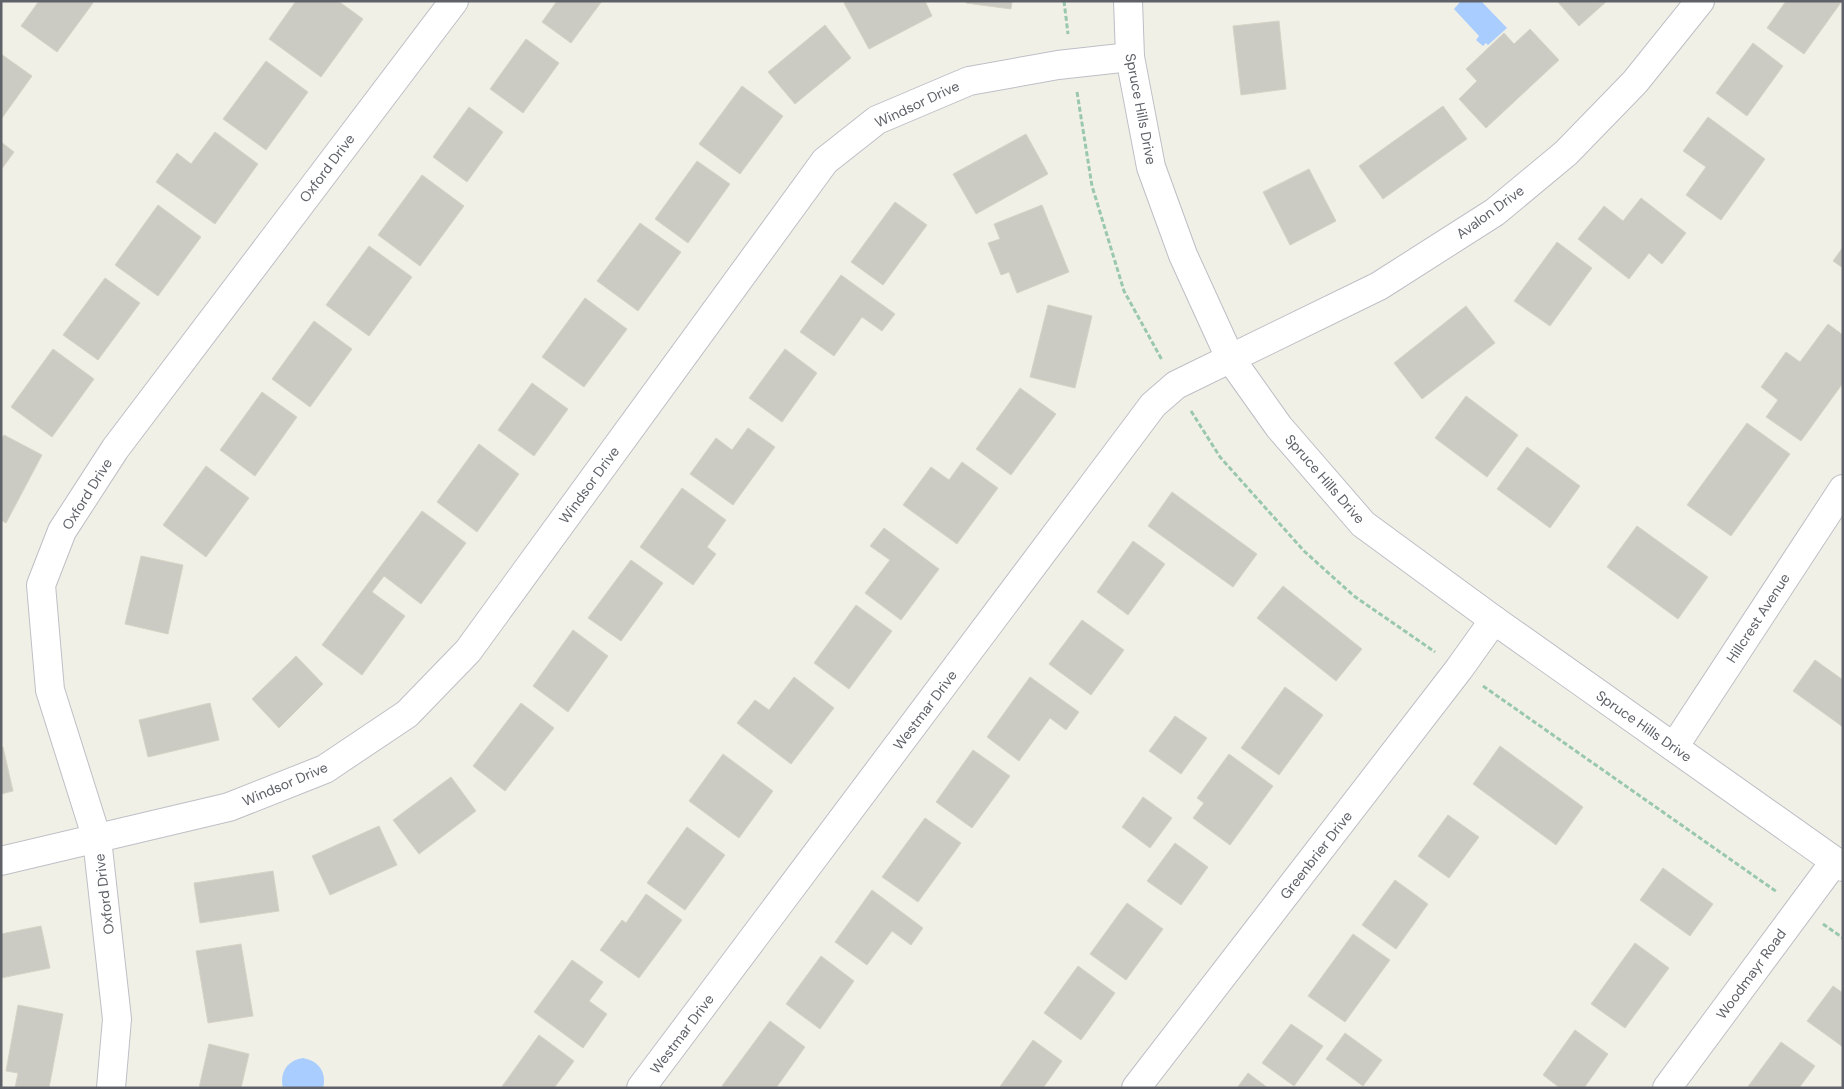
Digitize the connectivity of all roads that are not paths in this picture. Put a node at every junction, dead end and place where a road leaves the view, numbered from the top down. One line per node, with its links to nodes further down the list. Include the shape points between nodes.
1 (454, 1): 9 (street, Oxford Drive, via 115,449 62,531 41,584 50,690)
2 (1128, 1): 4 (street, Spruce Hills Drive)
3 (1700, 1): 5 (street, Avalon Drive, via 1635,82 1566,154 1495,212 1379,286)
4 (1130, 57): 5 (street, Spruce Hills Drive, via 1151,167 1183,255); 9 (street, Windsor Drive, via 1058,65 969,81 877,120 825,161 468,651 407,714 316,773 229,807)
5 (1230, 358): 7 (street, Spruce Hills Drive, via 1279,427 1363,524); 13 (street, Westmar Drive, via 1176,385 1153,405)
6 (1843, 489): 8 (street, Hillcrest Avenue)
7 (1494, 620): 8 (street, Spruce Hills Drive); 14 (street, Greenbrier Drive)
8 (1674, 747): 11 (street, Spruce Hills Drive)
9 (97, 839): 10 (street, Windsor Drive); 12 (street, Oxford Drive, via 117,1019)
10 (1, 861)
11 (1839, 864): 15 (street, Woodmayr Road)
12 (111, 1088)
13 (641, 1088)
14 (1136, 1088)
15 (1667, 1088)

